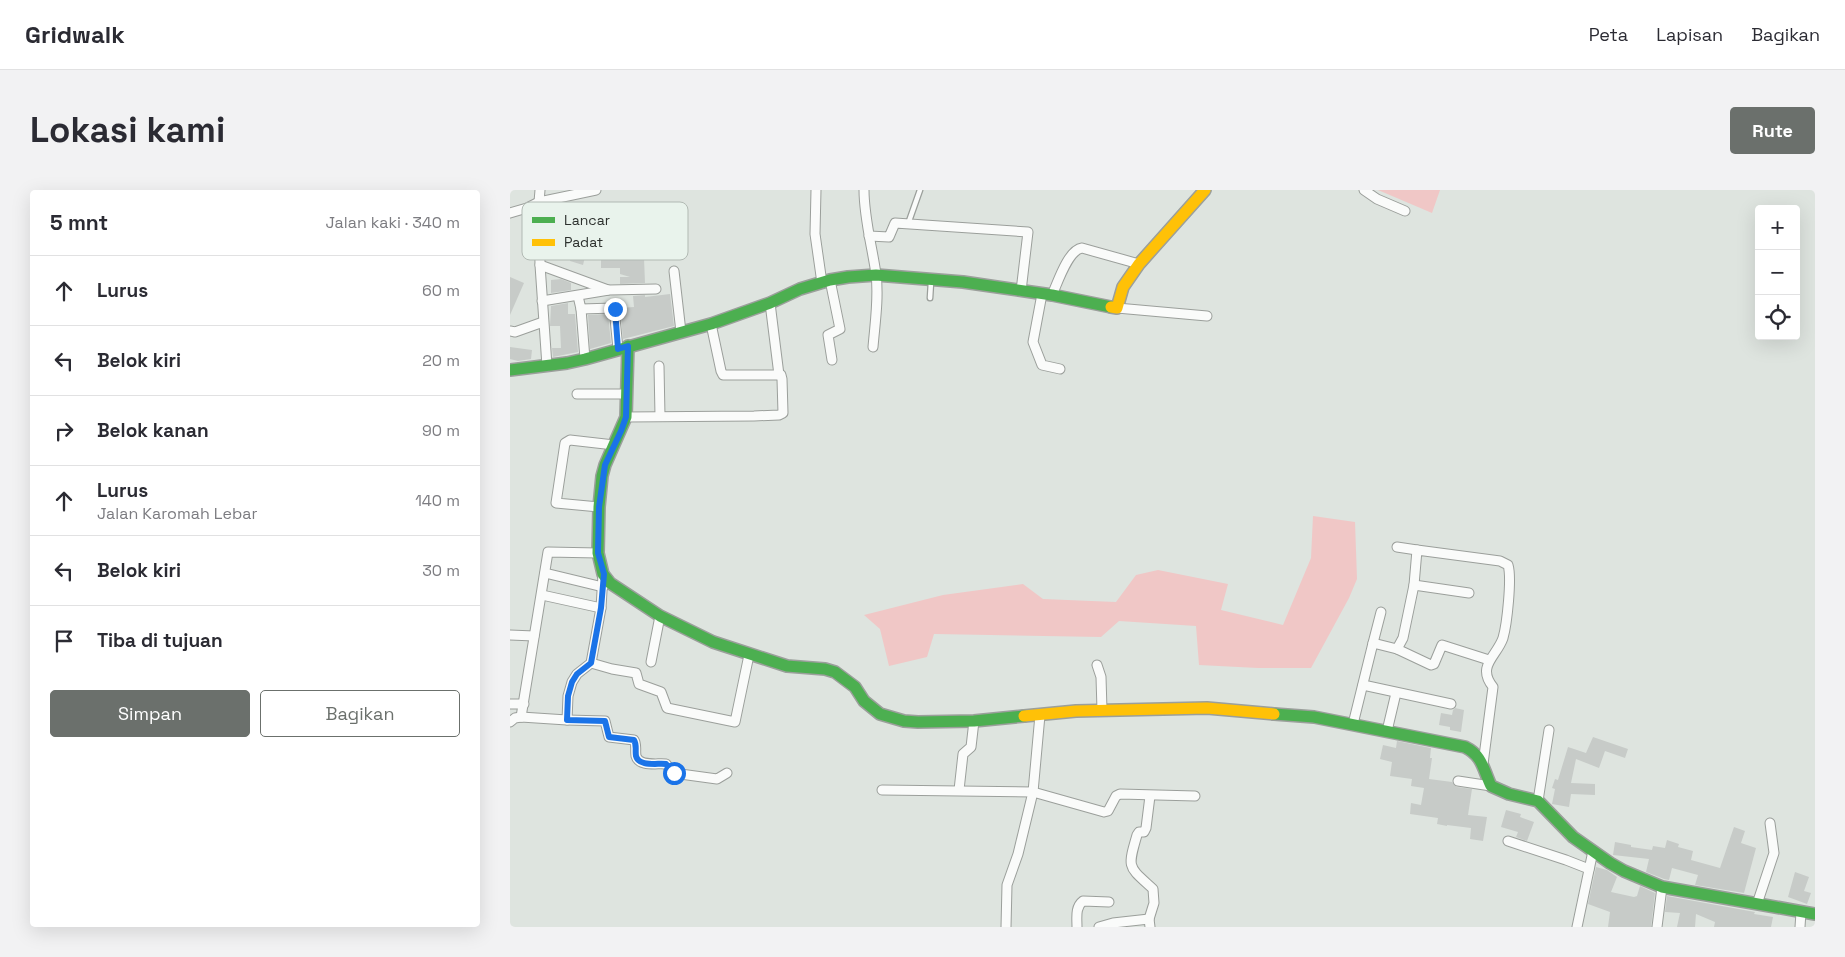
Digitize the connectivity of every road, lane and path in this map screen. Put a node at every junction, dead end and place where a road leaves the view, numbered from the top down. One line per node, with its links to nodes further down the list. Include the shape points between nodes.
1 (540, 190): 8 (street)
2 (596, 190): 8 (street)
3 (816, 190): 19 (street, via 815,234)
4 (864, 190): 13 (street)
5 (920, 190): 12 (lane)
6 (1205, 190): 15 (street)
7 (1364, 190): 10 (street)
8 (539, 202)
9 (522, 209): 11 (street)
10 (1405, 211)
11 (510, 213)
12 (908, 224): 13 (street, via 894,223 889,237); 23 (street, via 1028,232)
13 (869, 236): 18 (street)
14 (540, 260): 16 (street)
15 (1139, 264): 24 (street, via 1078,249 1070,256); 29 (street, via 1123,287)
16 (540, 265): 22 (street); 27 (street)
17 (674, 271): 35 (street)
18 (876, 275): 19 (street); 20 (street); 36 (street)
19 (826, 281): 28 (street); 39 (street, via 840,329 828,335)
20 (931, 281): 23 (street, via 963,282); 26 (lane)
21 (656, 289): 22 (street)
22 (609, 290): 25 (street)
23 (1021, 291): 24 (street)
24 (1047, 294): 29 (street); 42 (street, via 1033,342 1042,365)
25 (578, 296): 27 (street); 30 (street)
26 (930, 298)
27 (542, 301): 32 (street)
28 (770, 303): 33 (street); 44 (street)
29 (1117, 308): 31 (street)
30 (580, 309): 37 (street, via 614,308); 38 (street)
31 (1207, 316)
32 (543, 322): 34 (street); 40 (street)
33 (711, 324): 35 (street); 44 (street, via 723,375)
34 (510, 331)
35 (681, 332): 37 (street)
36 (873, 347)
37 (623, 348): 38 (street); 46 (street)
38 (585, 359): 40 (street)
39 (832, 360)
40 (547, 366): 43 (street)
41 (659, 366): 47 (street)
42 (1060, 369)
43 (510, 370)
44 (779, 375): 47 (street, via 782,377 784,411 781,415)
45 (577, 394): 46 (street)
46 (626, 394): 48 (street)
47 (660, 416): 48 (street)
48 (626, 417): 49 (street)
49 (614, 445): 50 (street, via 605,465); 50 (street, via 570,440 566,443 556,503)
50 (599, 507): 53 (street)
51 (1396, 547): 52 (street)
52 (1417, 550): 56 (street); 68 (street, via 1500,561 1508,565 1505,630)
53 (598, 553): 54 (street, via 548,552); 55 (street)
54 (545, 573): 57 (street); 59 (street)
55 (604, 574): 57 (street); 62 (street, via 623,593)
56 (1414, 585): 58 (street); 66 (street, via 1404,633)
57 (603, 587): 60 (street)
58 (1469, 593)
59 (542, 595): 60 (street); 64 (street)
60 (601, 608): 70 (street)
61 (1380, 612): 65 (street)
62 (660, 616): 67 (street, via 713,642); 69 (street)
63 (510, 635): 64 (street)
64 (534, 636): 75 (street)
65 (1373, 643): 66 (street); 72 (street)
66 (1397, 649): 68 (street, via 1431,665 1442,645)
67 (747, 654): 70 (street, via 735,722 667,708 662,693 640,684 636,673); 81 (street, via 787,666 835,672 855,687 864,701 880,714 896,719)
68 (1490, 660): 86 (street, via 1487,676 1493,686)
69 (652, 662)
70 (591, 663): 80 (street, via 572,682)
71 (1097, 666): 77 (street, via 1102,685)
72 (1363, 685): 73 (street); 83 (street)
73 (1396, 693): 76 (street); 84 (street)
74 (510, 704): 75 (street)
75 (524, 704): 79 (street)
76 (1451, 704)
77 (1102, 710): 78 (street); 83 (street, via 1206,708 1288,714)
78 (1040, 715): 81 (street); 92 (street)
79 (522, 717): 80 (street); 82 (street)
80 (567, 720): 87 (street, via 605,721 609,737 634,740 636,756 646,764 666,764 674,773 705,778 717,779)
81 (974, 721): 91 (street, via 971,747 963,754)
82 (510, 722)
83 (1353, 724): 84 (street)
84 (1387, 730): 86 (street, via 1466,747 1478,754)
85 (1549, 730): 95 (street)
86 (1483, 764): 89 (street)
87 (728, 773)
88 (1458, 782): 89 (street)
89 (1491, 786): 95 (street)
90 (882, 790): 91 (street)
91 (959, 790): 92 (street)
92 (1033, 792): 93 (street, via 1104,812 1108,811 1117,795); 106 (street, via 1007,885)
93 (1150, 796): 94 (street); 105 (street, via 1146,828 1137,835 1130,864 1152,889 1154,903)
94 (1195, 796)
95 (1538, 801): 98 (street, via 1573,837)
96 (1770, 823): 102 (street, via 1774,853)
97 (1508, 841): 99 (street)
98 (1593, 851): 99 (street); 100 (street, via 1624,871)
99 (1589, 869): 109 (street)
100 (1662, 887): 102 (street); 110 (street)
101 (1109, 902): 107 (street, via 1080,904)
102 (1757, 904): 103 (street)
103 (1801, 912): 104 (street); 111 (street)
104 (1815, 914)
105 (1150, 923): 108 (street, via 1113,923)
106 (1006, 927)
107 (1077, 927)
108 (1099, 927)
109 (1578, 927)
110 (1657, 927)
111 (1800, 927)

